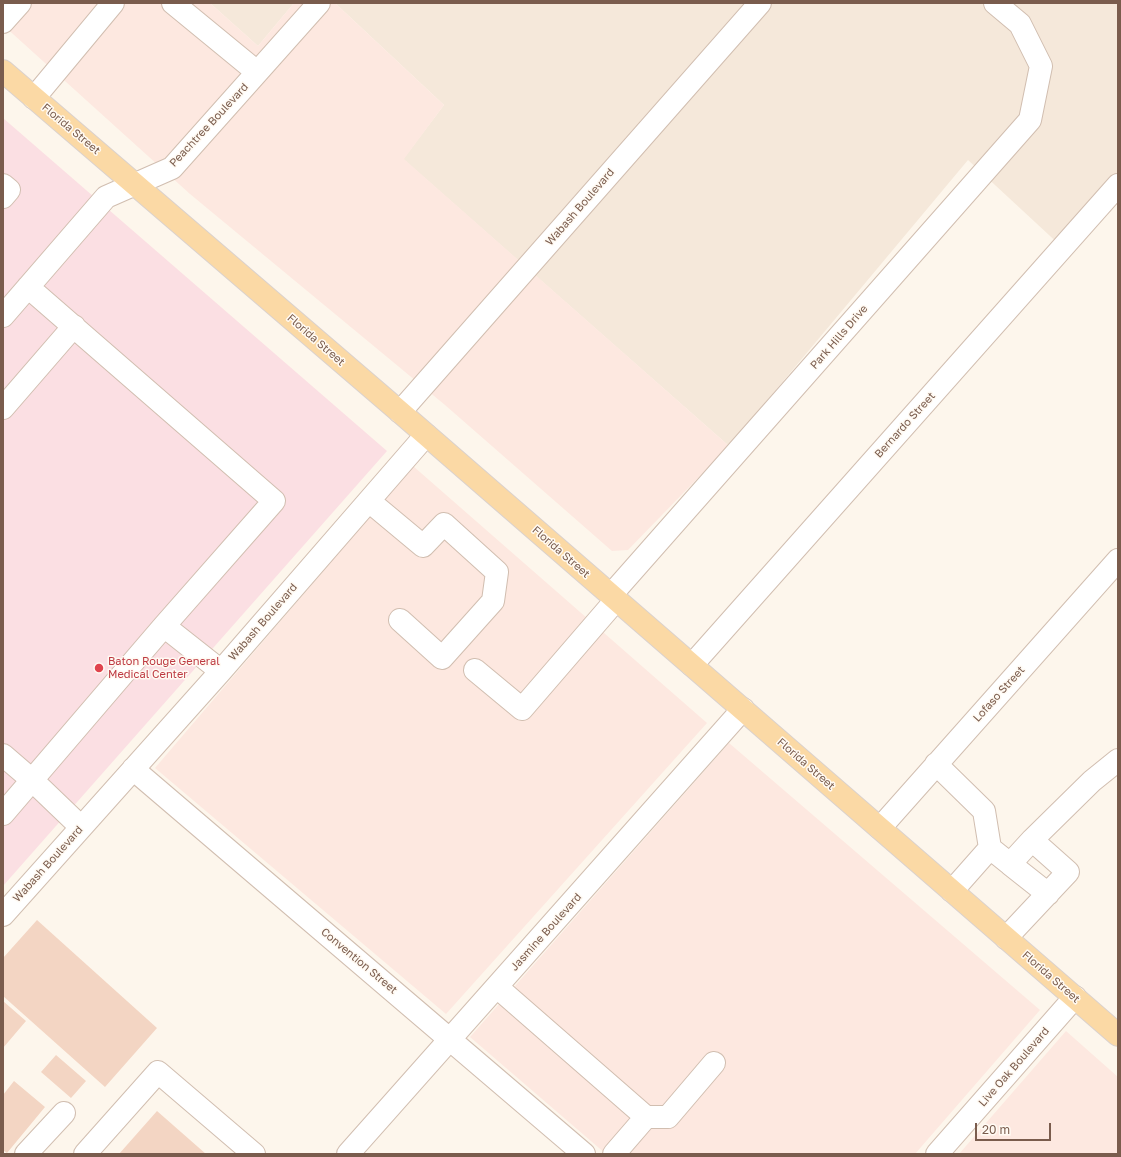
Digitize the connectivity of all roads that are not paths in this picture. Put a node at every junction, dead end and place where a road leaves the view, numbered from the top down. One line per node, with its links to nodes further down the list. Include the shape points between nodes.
1 (20, 3): 7 (street)
2 (113, 3): 10 (street)
3 (173, 3): 9 (street)
4 (319, 3): 9 (street, Peachtree Boulevard)
5 (760, 3): 19 (street, Wabash Boulevard)
6 (995, 3): 23 (street, Park Hills Drive, via 1020,24 1041,66 1030,120)
7 (3, 22)
8 (3, 71): 10 (main road, Florida Street)
9 (257, 72): 11 (street, Peachtree Boulevard, via 172,168)
10 (34, 98): 11 (main road, Florida Street)
11 (135, 184): 15 (street, Peachtree Boulevard, via 106,197); 19 (main road, Florida Street)
12 (3, 185): 14 (street, via 9,190)
13 (1118, 185): 26 (street, Bernardo Street)
14 (3, 197)
15 (16, 291): 16 (street, Peachtree Boulevard); 17 (street)
16 (3, 316)
17 (74, 326): 18 (street); 25 (street, via 274,501)
18 (3, 408)
19 (400, 412): 20 (main road, Florida Street)
20 (426, 435): 21 (street, Wabash Boulevard); 23 (main road, Florida Street)
21 (369, 500): 24 (street, via 423,546 444,524 497,572 493,601 442,658); 28 (street, Wabash Boulevard)
22 (1118, 560): 32 (street, Lofaso Street)
23 (613, 597): 26 (main road, Florida Street); 27 (street, Park Hills Drive, via 522,709)
24 (400, 620)
25 (164, 626): 28 (street); 34 (street)
26 (692, 665): 29 (main road, Florida Street)
27 (475, 670)
28 (221, 671): 33 (street, Wabash Boulevard)
29 (743, 709): 37 (main road, Florida Street); 45 (street, Jasmine Boulevard)
30 (3, 755): 34 (street)
31 (1118, 760): 38 (street, via 1092,781)
32 (936, 764): 37 (street, Lofaso Street); 39 (street, via 984,810)
33 (133, 769): 36 (street, Wabash Boulevard); 48 (street, Convention Street)
34 (32, 780): 35 (street); 36 (street)
35 (3, 814)
36 (81, 827): 43 (street, Wabash Boulevard)
37 (880, 828): 41 (main road, Florida Street)
38 (1032, 840): 40 (street); 42 (street, via 1068,872)
39 (990, 848): 40 (street); 41 (street)
40 (1010, 864): 42 (street)
41 (952, 891): 44 (main road, Florida Street)
42 (1048, 894): 44 (street)
43 (3, 915)
44 (1006, 938): 46 (main road, Florida Street)
45 (497, 987): 48 (street, Jasmine Boulevard); 51 (street)
46 (1075, 997): 47 (main road, Florida Street); 58 (street, Live Oak Boulevard)
47 (1118, 1035)
48 (450, 1039): 55 (street, Jasmine Boulevard); 56 (street, Convention Street)
49 (714, 1063): 51 (street, via 668,1117)
50 (64, 1113): 52 (street)
51 (646, 1117): 57 (street)
52 (26, 1154)
53 (85, 1154): 54 (street, via 158,1072)
54 (254, 1154)
55 (348, 1154)
56 (584, 1154)
57 (614, 1154)
58 (937, 1154)

